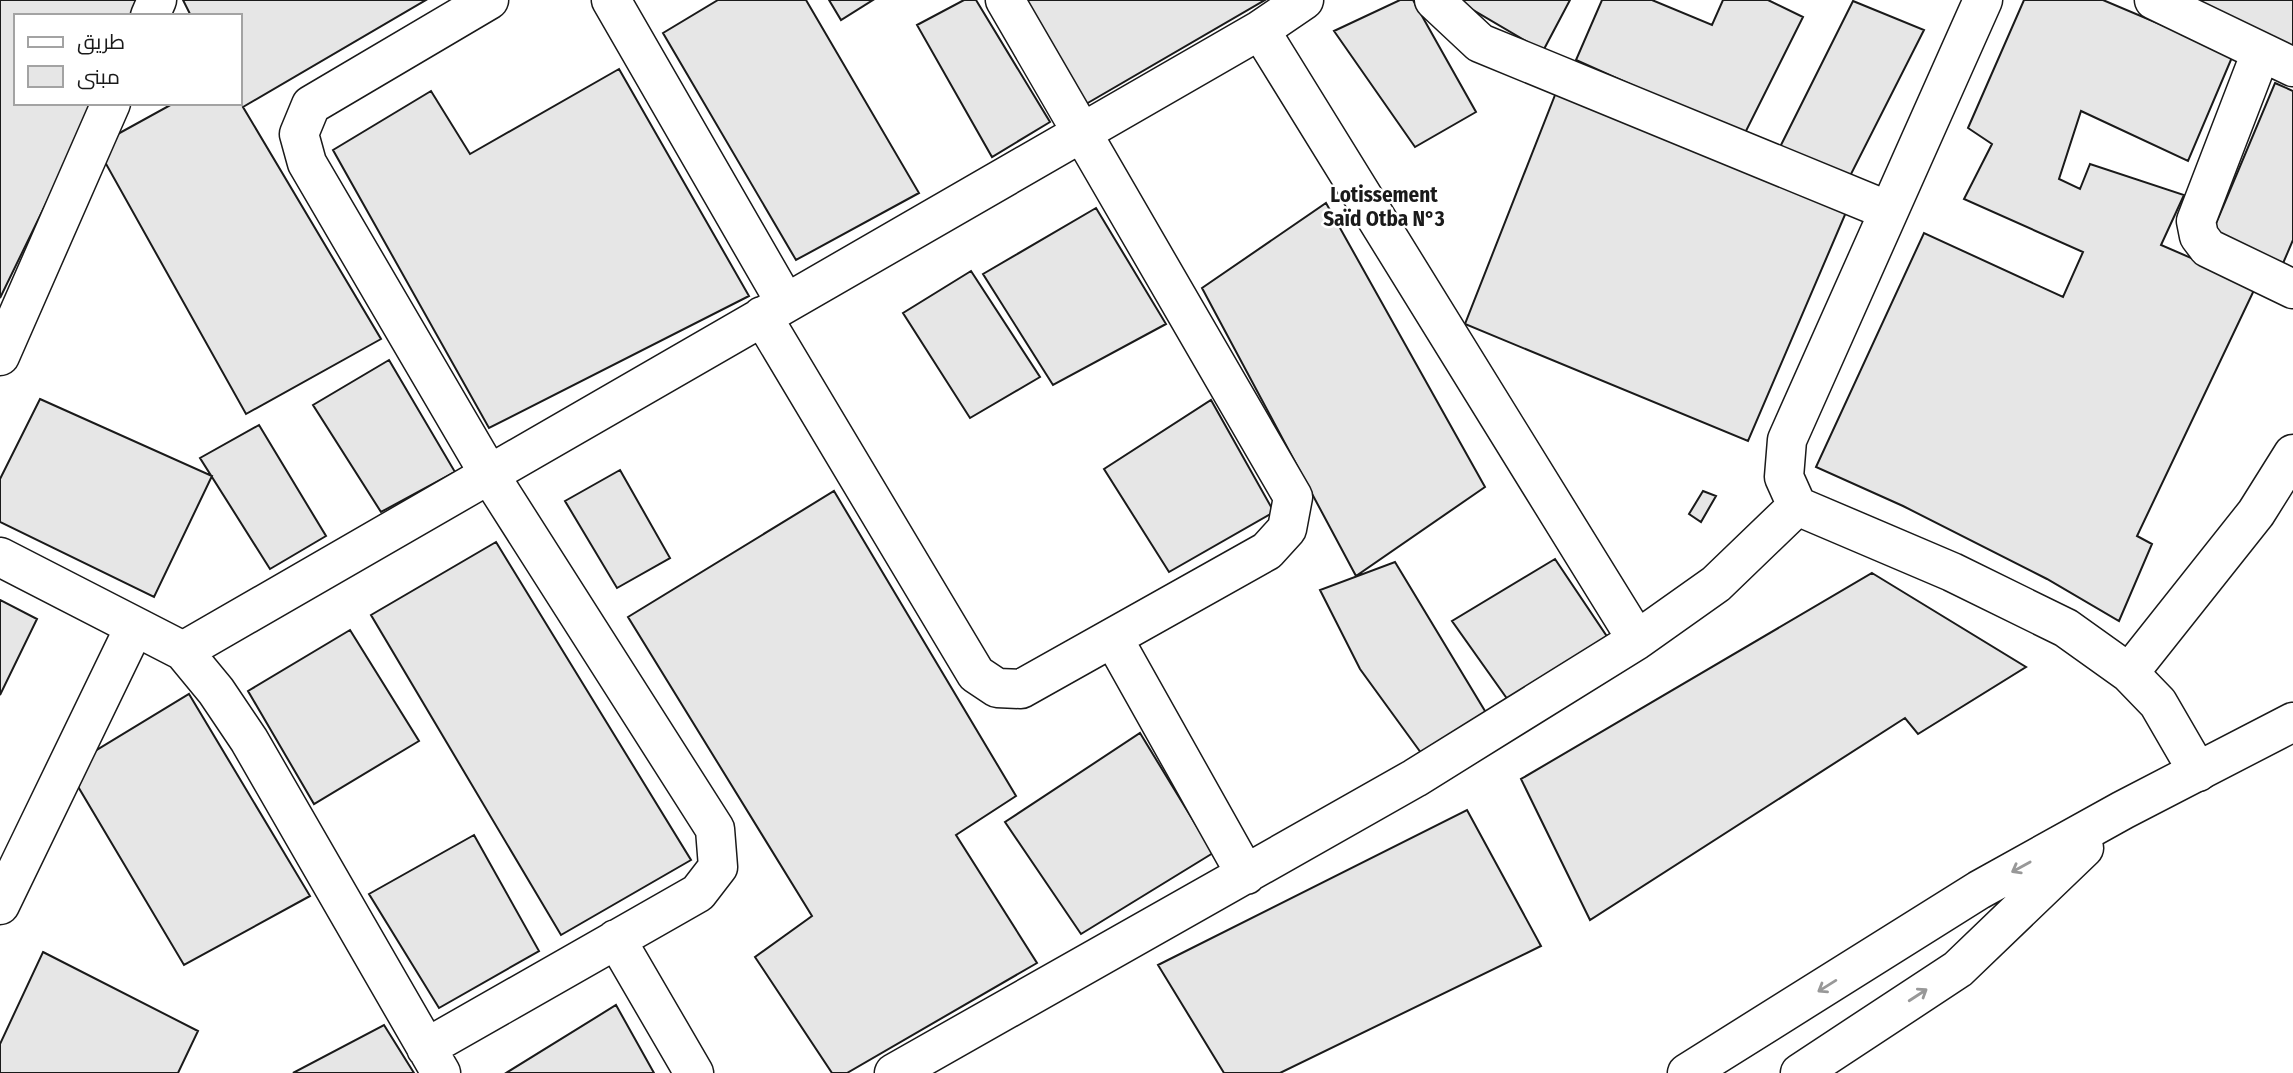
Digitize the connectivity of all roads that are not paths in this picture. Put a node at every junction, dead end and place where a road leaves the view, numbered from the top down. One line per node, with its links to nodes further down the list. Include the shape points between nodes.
1 (489, 0): 17 (main road, via 310,105 299,134 307,163)
2 (611, 0): 14 (main road)
3 (1005, 0): 11 (main road)
4 (1304, 0): 8 (main road)
5 (1434, 0): 12 (main road, via 1480,43)
6 (1983, 0): 12 (main road)
7 (2154, 0): 9 (main road)
8 (1260, 30): 11 (main road); 22 (main road)
9 (2277, 60): 13 (main road, via 2196,222 2208,248)
10 (110, 105): 15 (main road)
11 (1082, 133): 14 (main road); 21 (main road, via 1293,497 1287,529 1267,551)
12 (1889, 211): 18 (main road, via 1787,440 1784,477)
13 (2293, 289)
14 (774, 309): 17 (main road); 21 (main road, via 976,674 997,688 1021,689)
15 (0, 356)
16 (2293, 454): 24 (main road, via 2256,513)
17 (489, 474): 23 (main road); 30 (main road, via 715,829 718,867 698,893)
18 (1797, 506): 22 (main road, via 1716,584); 24 (main road, via 1951,572 2066,628)
19 (0, 557): 20 (main road)
20 (134, 628): 23 (main road); 29 (main road)
21 (1113, 638): 28 (main road)
22 (1637, 640): 28 (main road, via 1415,778)
23 (183, 651): 31 (main road, via 249,740)
24 (2129, 673): 26 (main road, via 2158,704)
25 (2293, 722): 26 (main road)
26 (2198, 772): 27 (main road)
27 (2123, 810): 34 (main road, one-way to 34, via 1979,890); 35 (main road, one-way to 27, via 1958,969)
28 (1246, 875): 33 (main road)
29 (0, 905)
30 (616, 939): 31 (main road); 32 (main road)
31 (434, 1060)
32 (694, 1073)
33 (894, 1073)
34 (1687, 1073)
35 (1800, 1073)

